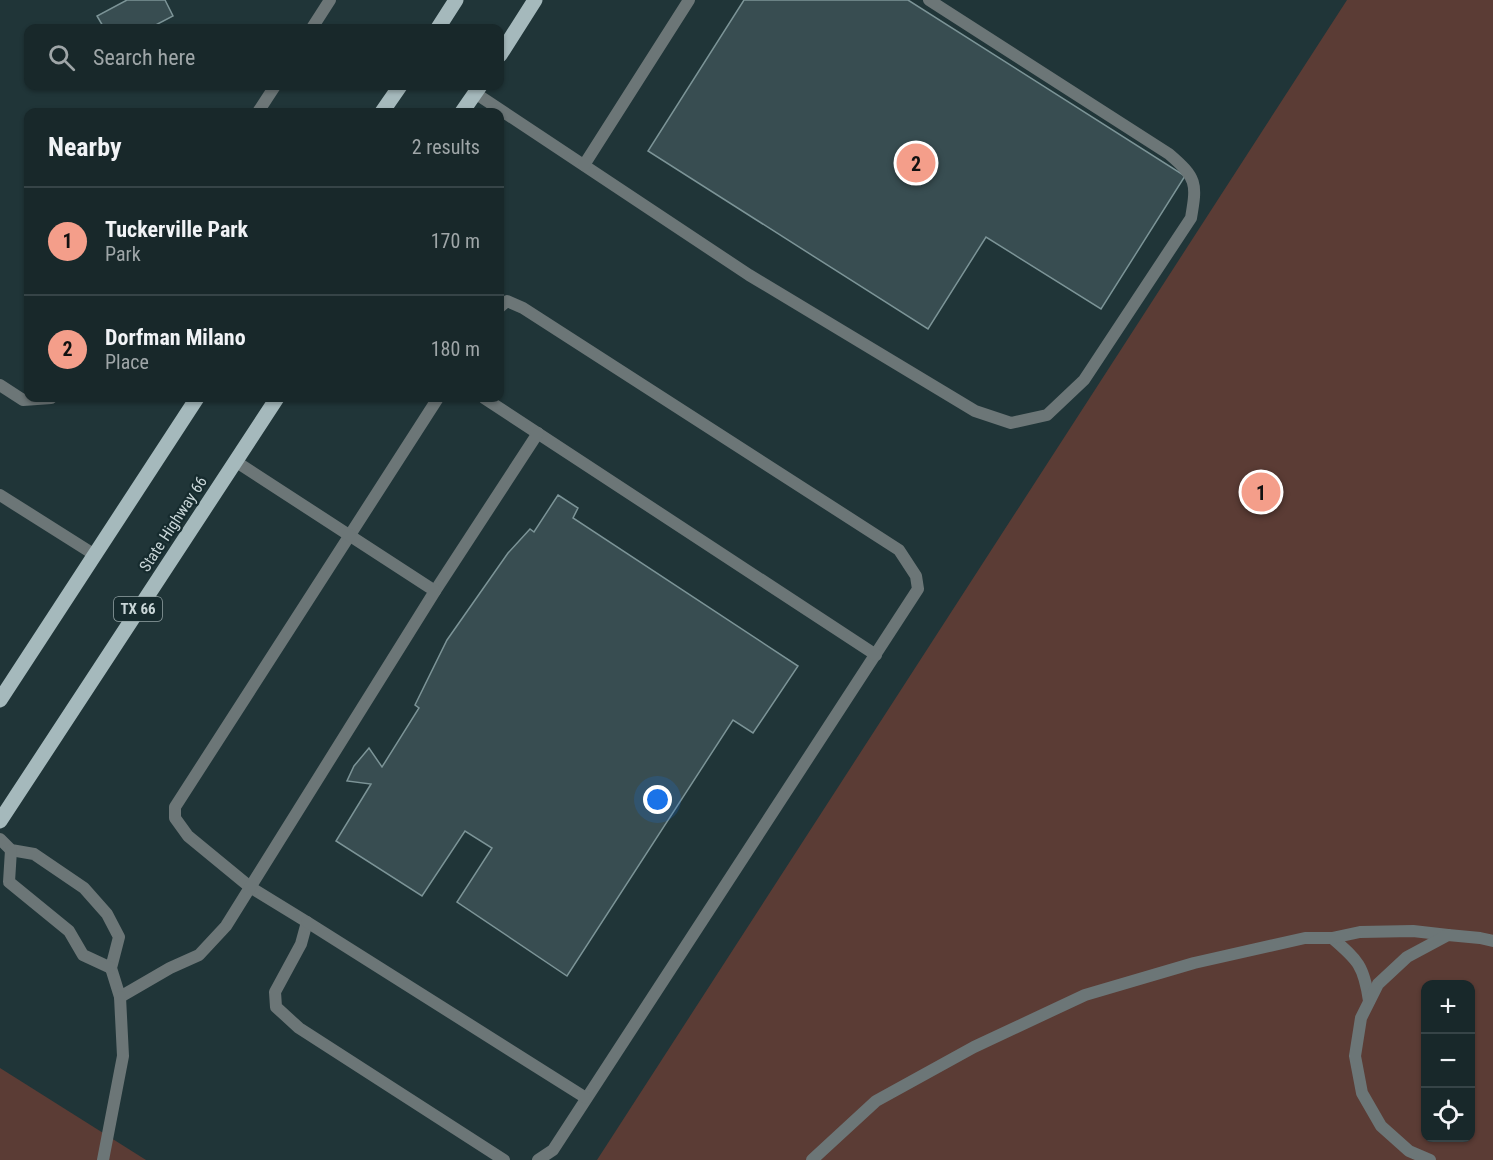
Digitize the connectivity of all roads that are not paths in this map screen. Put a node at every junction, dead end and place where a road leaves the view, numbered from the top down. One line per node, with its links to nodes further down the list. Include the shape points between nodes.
1 (330, 0): 6 (lane)
2 (456, 0): 7 (main road)
3 (535, 0): 8 (main road)
4 (689, 0): 16 (lane)
5 (929, 0): 16 (lane, via 1169,154 1187,170 1196,190 1191,218 1090,371 1047,415 1011,423 975,411 749,275)
6 (315, 24)
7 (441, 24)
8 (504, 49)
9 (272, 90): 13 (lane)
10 (397, 90): 14 (main road)
11 (477, 90): 15 (main road)
12 (479, 90): 16 (lane)
13 (261, 108)
14 (385, 108)
15 (465, 108)
16 (584, 165)
17 (504, 304): 30 (lane, via 507,301 523,308 899,550 916,576 918,590)
18 (0, 385): 19 (lane)
19 (24, 400)
20 (194, 402): 28 (main road)
21 (274, 402): 25 (main road, State Highway 66 / TX 66)
22 (435, 402): 27 (lane)
23 (490, 402): 24 (lane)
24 (538, 433): 29 (lane); 30 (lane)
25 (235, 461): 27 (lane); 32 (main road, State Highway 66 / TX 66)
26 (0, 495): 28 (lane)
27 (350, 536): 29 (lane); 35 (lane, via 175,807 175,818 188,836)
28 (95, 555): 31 (main road)
29 (435, 591): 35 (lane)
30 (876, 655): 43 (lane)
31 (0, 700)
32 (0, 821)
33 (0, 839): 34 (lane)
34 (11, 850): 40 (lane, via 9,882 69,931 83,955); 40 (lane, via 34,854 84,888 107,914 119,937)
35 (250, 887): 36 (lane); 41 (lane, via 226,926 199,955)
36 (308, 922): 43 (lane); 45 (lane, via 301,944 275,992 276,1007 299,1028)
37 (1448, 935): 38 (lane, via 1360,932); 39 (lane); 42 (lane, via 1407,957 1378,984)
38 (1332, 938): 42 (lane, via 1355,957 1366,977); 47 (lane, via 1305,938 1205,961 1085,995 974,1047 876,1101)
39 (1493, 941)
40 (111, 968): 41 (lane)
41 (120, 997): 44 (lane, via 123,1056)
42 (1369, 1001): 48 (lane, via 1361,1018 1355,1056 1362,1093 1381,1126 1409,1151)
43 (586, 1098): 46 (lane, via 553,1150)
44 (103, 1160)
45 (504, 1160)
46 (538, 1160)
47 (812, 1160)
48 (1430, 1160)

